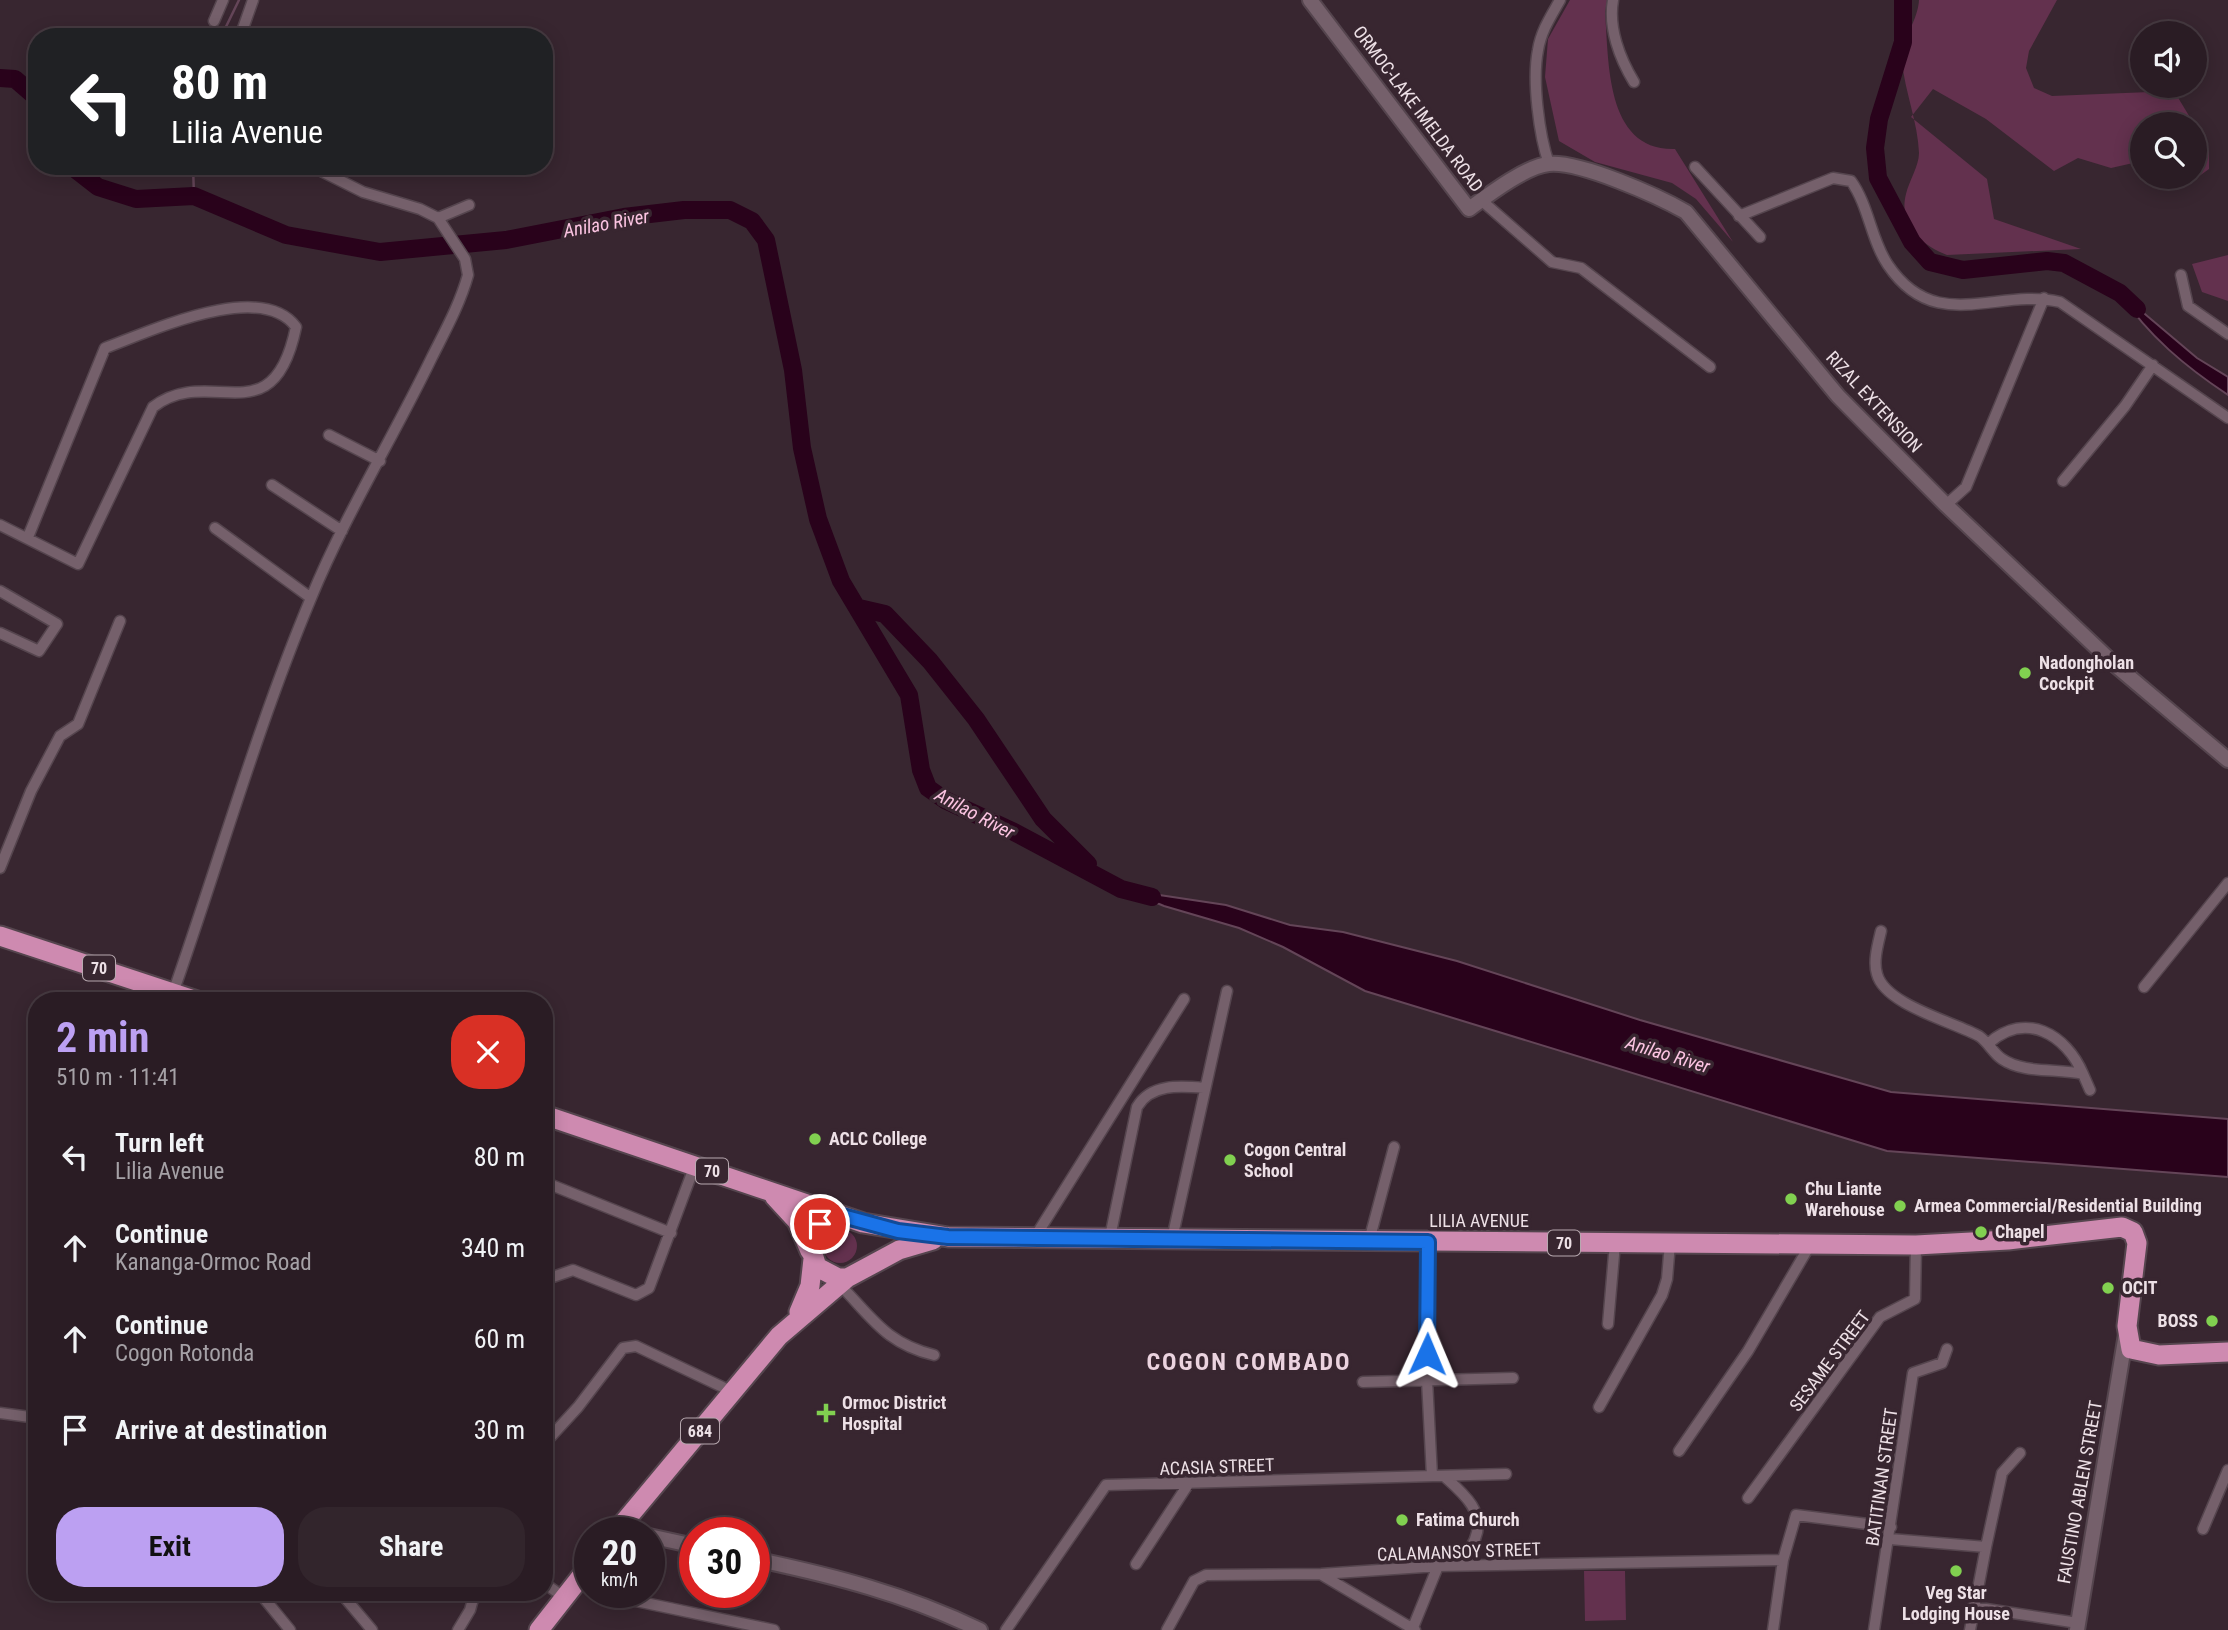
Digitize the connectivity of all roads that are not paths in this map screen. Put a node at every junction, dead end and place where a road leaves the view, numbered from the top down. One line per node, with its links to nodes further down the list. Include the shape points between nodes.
1 (223, 0): 6 (street)
2 (253, 0): 7 (street)
3 (1310, 0): 12 (street, ORMOC-LAKE IMELDA ROAD)
4 (1560, 0): 9 (street, via 1538,51 1541,126)
5 (1613, 0): 8 (street, via 1620,61)
6 (214, 21)
7 (243, 28)
8 (1634, 82)
9 (1549, 164): 12 (street, via 1534,168); 27 (street, RIZAL EXTENSION, via 1566,165 1657,195 1686,212 1838,396)
10 (1695, 167): 14 (street)
11 (329, 175): 15 (street)
12 (1475, 204): 21 (street, via 1552,262 1581,268)
13 (469, 205): 15 (street)
14 (1740, 216): 16 (street); 18 (street, via 1842,178 1856,188 1886,262 1896,276 1924,297 1961,307)
15 (438, 218): 24 (street, via 465,259 468,275)
16 (1760, 237)
17 (2181, 275): 19 (street, via 2188,306)
18 (2044, 298): 20 (street, via 2060,302); 27 (street, via 1966,487)
19 (2228, 334)
20 (2153, 365): 22 (street); 25 (street)
21 (1710, 367)
22 (2228, 418)
23 (329, 435): 24 (street)
24 (380, 461): 30 (street)
25 (2063, 481)
26 (272, 485): 30 (street)
27 (1946, 505): 36 (street, RIZAL EXTENSION, via 2114,664)
28 (0, 525): 31 (street)
29 (215, 528): 33 (street)
30 (342, 531): 33 (street)
31 (27, 537): 31 (street, via 78,564 153,407 168,395 257,391 276,377 290,356 296,327 289,317 259,307 203,312 106,348)
32 (0, 591): 35 (street, via 57,624 39,652)
33 (311, 598): 44 (street, via 245,776)
34 (120, 621): 37 (street, via 78,724 60,736 31,791)
35 (0, 633)
36 (2228, 760)
37 (0, 868)
38 (2228, 883): 41 (street)
39 (1881, 931): 46 (street, via 1875,967 1881,984 1908,1004)
40 (0, 936): 43 (highway, 70)
41 (2144, 987)
42 (1227, 991): 48 (street)
43 (170, 992)
44 (173, 992)
45 (1184, 999): 59 (street)
46 (1989, 1043): 47 (street, via 2011,1064); 47 (street, via 2008,1030 2031,1028 2063,1042)
47 (2083, 1074): 49 (street)
48 (1205, 1088): 60 (street, via 1166,1088 1141,1100); 61 (street)
49 (2090, 1090)
50 (553, 1118): 52 (highway, 70)
51 (1394, 1147): 62 (street)
52 (695, 1165): 54 (highway, 70); 57 (street)
53 (553, 1186): 57 (street)
54 (768, 1191): 55 (highway, 70); 68 (highway, 70, via 790,1212)
55 (839, 1215): 56 (highway, 70); 68 (highway, via 825,1219 815,1230)
56 (863, 1223): 58 (highway, 70); 70 (highway, via 873,1246)
57 (671, 1233): 69 (street, via 649,1288 636,1295 573,1270)
58 (948, 1237): 59 (highway, LILIA AVENUE / 70); 70 (highway, 70, via 899,1250)
59 (1035, 1237): 60 (highway, LILIA AVENUE / 70)
60 (1110, 1237): 61 (highway, LILIA AVENUE / 70)
61 (1172, 1239): 62 (highway, LILIA AVENUE / 70)
62 (1369, 1241): 63 (highway, LILIA AVENUE / 70)
63 (1428, 1242): 64 (highway, LILIA AVENUE / 70); 80 (street)
64 (1615, 1243): 65 (highway, LILIA AVENUE / 70); 72 (street)
65 (1670, 1243): 66 (highway, LILIA AVENUE / 70); 83 (street, via 1662,1295)
66 (1810, 1244): 67 (highway, LILIA AVENUE / 70); 87 (street, via 1748,1351)
67 (1916, 1245): 73 (highway, LILIA AVENUE / 70, via 2122,1227 2133,1232 2137,1243); 94 (street, SESAME STREET, via 1915,1300 1880,1317)
68 (811, 1255): 70 (highway, via 823,1272); 71 (highway, 684, via 808,1294)
69 (553, 1277)
70 (849, 1277): 71 (highway, 684); 76 (street, via 889,1336 911,1350)
71 (791, 1323): 82 (highway, 684)
72 (1608, 1324)
73 (2127, 1326): 77 (highway); 78 (street, FAUSTINO ABLEN STREET)
74 (1947, 1349): 96 (street, BATITINAN STREET, via 1942,1363 1913,1373)
75 (2228, 1352): 77 (highway)
76 (934, 1355)
77 (2164, 1355): 78 (street)
78 (2122, 1361): 114 (street, FAUSTINO ABLEN STREET)
79 (1513, 1378): 80 (street)
80 (1427, 1380): 81 (street); 91 (street)
81 (1363, 1382)
82 (733, 1392): 86 (street, via 636,1346 623,1348); 95 (highway, 684)
83 (1599, 1407)
84 (0, 1413): 85 (street)
85 (28, 1417)
86 (553, 1435)
87 (1679, 1451)
88 (2020, 1453): 99 (street, via 2001,1473)
89 (2228, 1470): 97 (street)
90 (1506, 1474): 92 (street, ACASIA STREET)
91 (1432, 1476): 92 (street, ACASIA STREET); 93 (street, ACASIA STREET)
92 (1445, 1477): 104 (street, via 1468,1498 1477,1516 1475,1539)
93 (1189, 1483): 102 (street); 122 (street, ACASIA STREET, via 1106,1485)
94 (1748, 1498)
95 (627, 1517)
96 (1891, 1527): 98 (street, BATITINAN STREET); 100 (street, via 1796,1515)
97 (2203, 1529)
98 (1890, 1539): 99 (street); 125 (street, BATITINAN STREET)
99 (1986, 1547): 112 (street)
100 (1783, 1560): 104 (street, CALAMANSOY STREET); 124 (street)
101 (770, 1562): 121 (street, via 850,1579 911,1599)
102 (1136, 1564)
103 (1438, 1566): 104 (street, CALAMANSOY STREET); 105 (street, CALAMANSOY STREET); 115 (street)
104 (1454, 1566)
105 (1321, 1574): 115 (street); 123 (street, CALAMANSOY STREET, via 1206,1575 1194,1581)
106 (553, 1586): 107 (street)
107 (574, 1591)
108 (574, 1598): 119 (highway)
109 (266, 1601): 116 (street)
110 (348, 1601): 117 (street)
111 (472, 1601): 118 (street)
112 (1973, 1607): 114 (street); 126 (street)
113 (659, 1608): 120 (street)
114 (2077, 1627)
115 (1413, 1629)
116 (290, 1630)
117 (372, 1630)
118 (458, 1630)
119 (539, 1630)
120 (775, 1630)
121 (980, 1630)
122 (1006, 1630)
123 (1167, 1630)
124 (1773, 1630)
125 (1874, 1630)
126 (1970, 1630)

